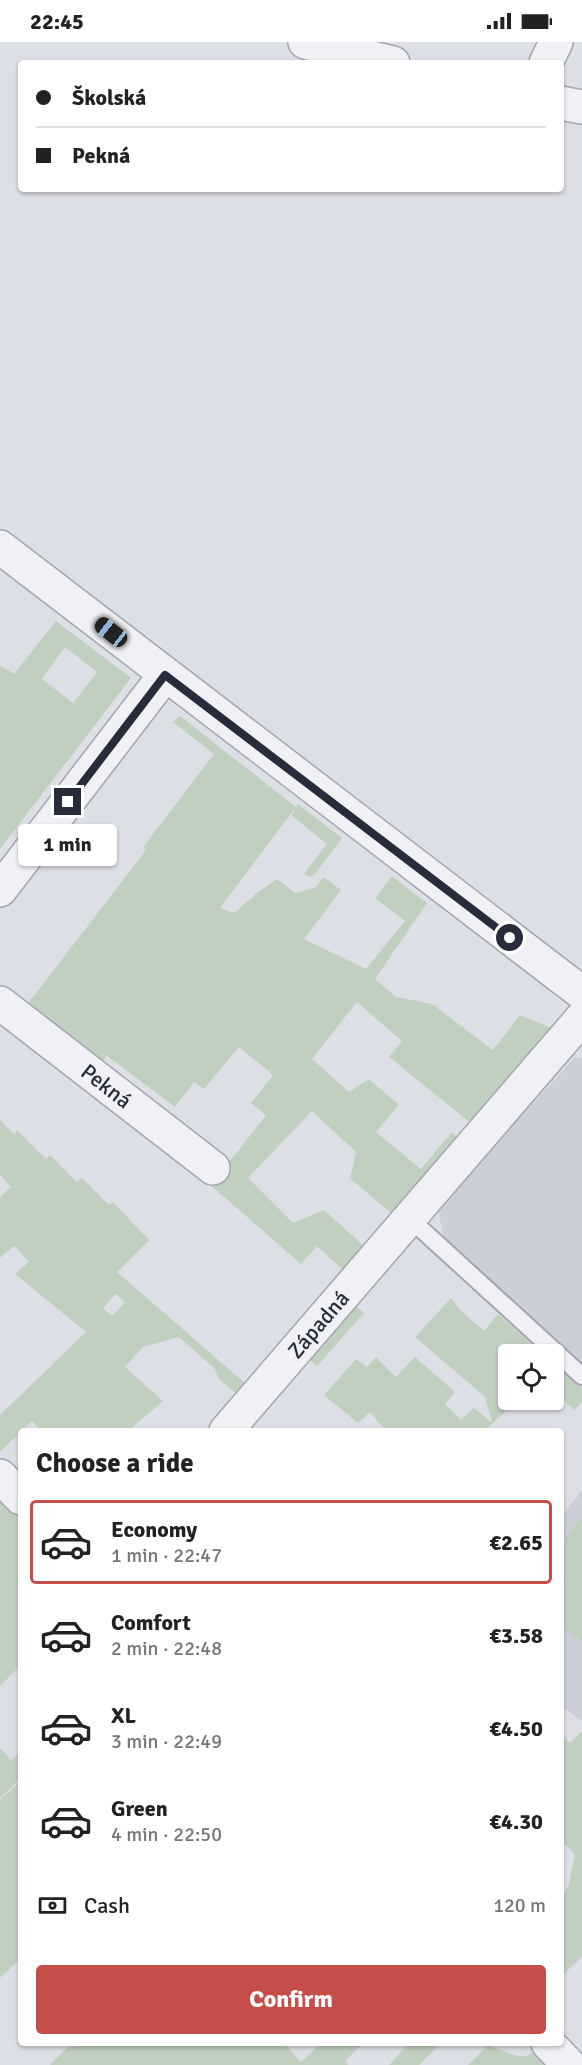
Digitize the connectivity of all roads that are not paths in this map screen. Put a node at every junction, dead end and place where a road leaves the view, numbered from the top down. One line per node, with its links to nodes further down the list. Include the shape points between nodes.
1 (305, 42): 3 (street)
2 (556, 42): 4 (street)
3 (380, 60)
4 (547, 60)
5 (564, 104): 6 (street)
6 (582, 107)
7 (0, 547): 8 (street)
8 (165, 675): 9 (street); 10 (street)
9 (0, 890)
10 (582, 993)
11 (0, 1003): 13 (street, Pekná)
12 (582, 1018): 14 (street, Západná)
13 (213, 1168)
14 (409, 1218): 15 (lane); 16 (street, Západná)
15 (582, 1376)
16 (229, 1428)
17 (0, 1476): 18 (street)
18 (18, 1495)
19 (551, 2046): 20 (street)
20 (569, 2065)

